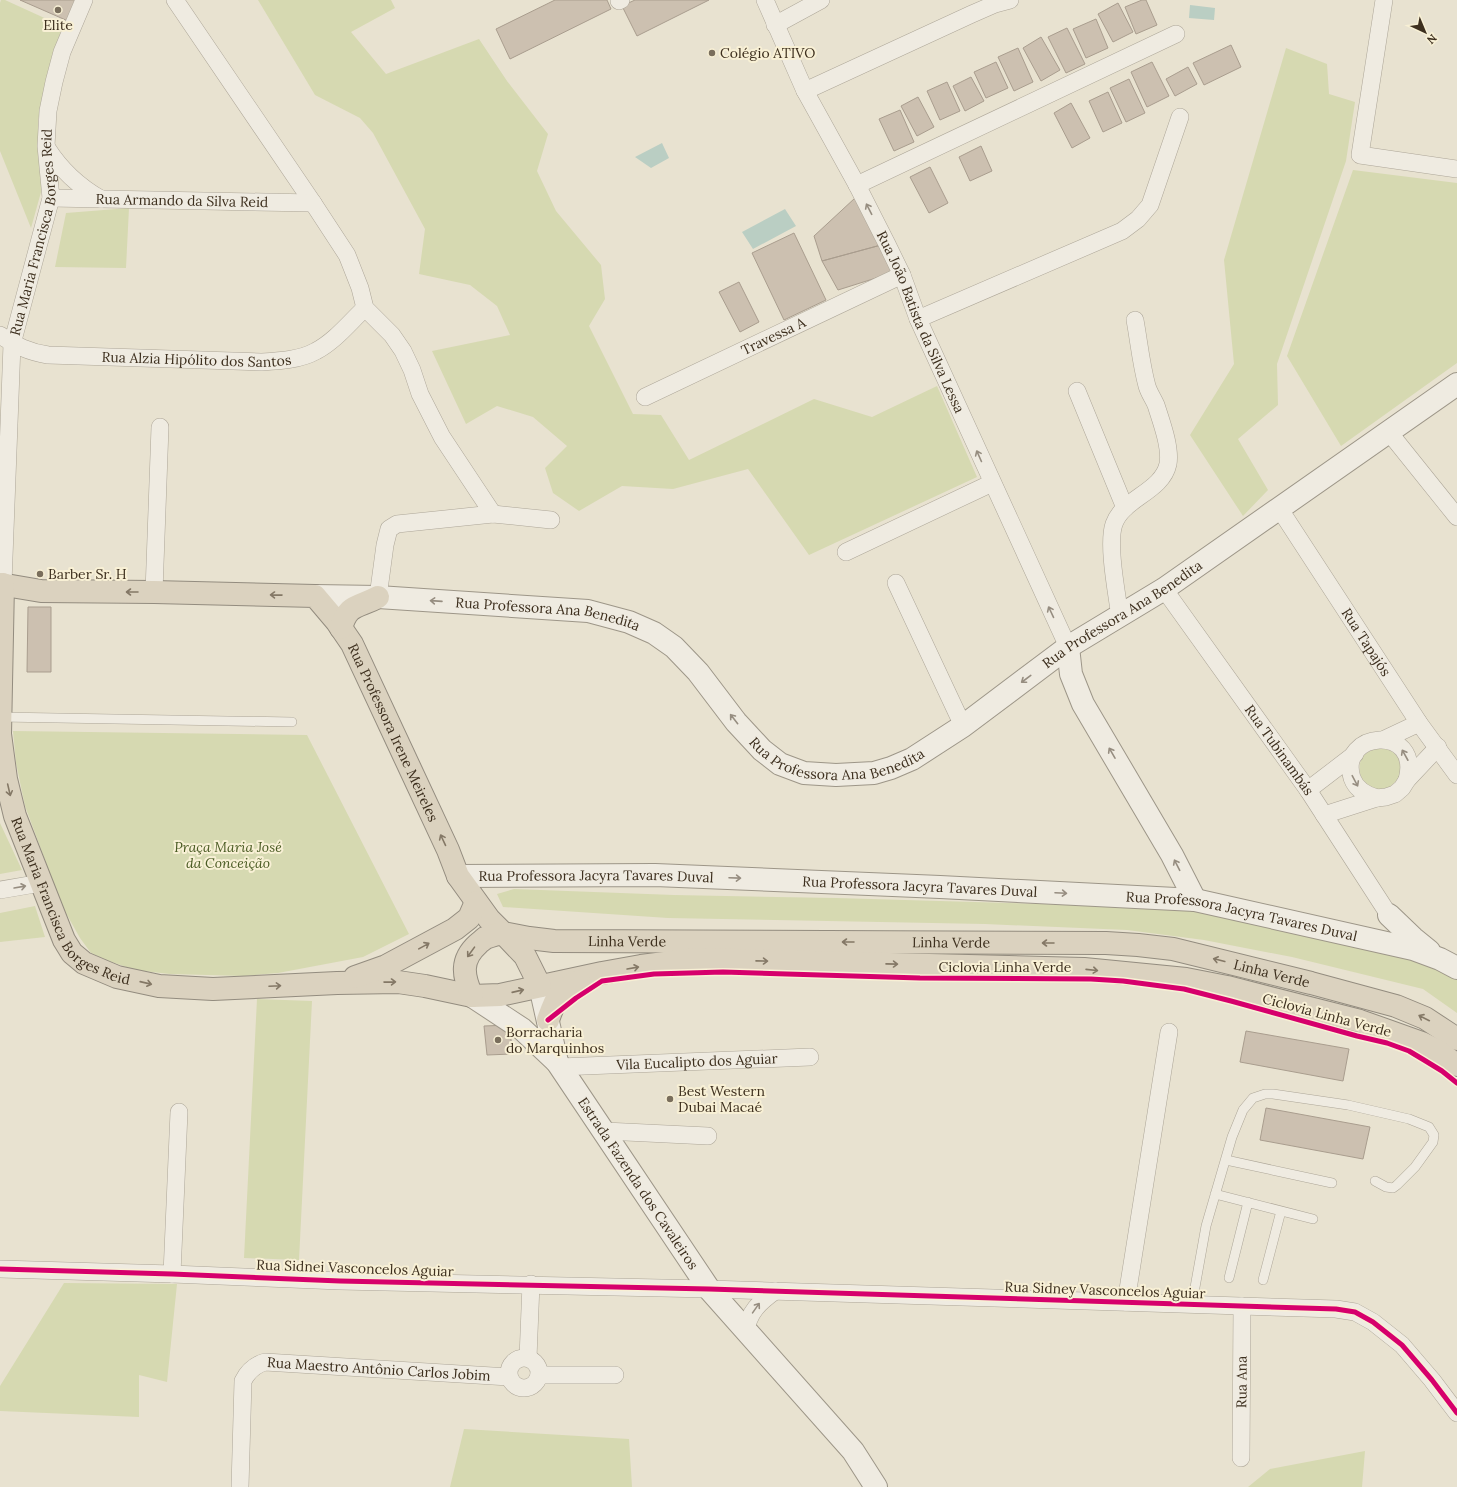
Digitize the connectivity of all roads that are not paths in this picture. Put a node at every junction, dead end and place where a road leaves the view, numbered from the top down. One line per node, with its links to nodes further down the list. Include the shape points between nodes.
1 (84, 0): 11 (street, Rua Maria Francisca Borges Reid, via 62,52 54,82 48,111)
2 (175, 0): 16 (street)
3 (766, 0): 7 (street, Rua João Batista da Silva Lessa)
4 (821, 0): 7 (street)
5 (1010, 0): 9 (street, via 972,14)
6 (1384, 0): 12 (street, via 1360,155)
7 (775, 25): 9 (street, Rua João Batista da Silva Lessa)
8 (1176, 34): 13 (street)
9 (805, 91): 13 (street, Rua João Batista da Silva Lessa)
10 (1180, 117): 19 (street, via 1150,205 1138,219 1122,230)
11 (46, 146): 14 (street, Rua Maria Francisca Borges Reid); 15 (street, via 55,161 73,180)
12 (1457, 169)
13 (857, 185): 17 (street, Rua João Batista da Silva Lessa, one-way to 13)
14 (51, 198): 15 (street, Rua Armando da Silva Reid); 21 (street, Rua Maria Francisca Borges Reid)
15 (101, 199): 16 (street, Rua Armando da Silva Reid)
16 (313, 203): 18 (street, via 347,255)
17 (902, 276): 19 (street, Rua João Batista da Silva Lessa); 24 (street, Travessa A)
18 (365, 308): 21 (street, Rua Alzia Hipólito dos Santos, via 316,351 303,357 284,360 261,362 64,356 32,352); 30 (street, via 392,335 403,351 420,394 442,437)
19 (918, 319): 27 (street, Rua João Batista da Silva Lessa, one-way to 19)
20 (1135, 320): 28 (street, via 1147,386 1168,449 1168,459 1163,474)
21 (6, 340): 35 (street, Rua Maria Francisca Borges Reid)
22 (1457, 384): 26 (street, Rua Professora Ana Benedita)
23 (1077, 391): 28 (street)
24 (645, 397)
25 (160, 427): 38 (street)
26 (1388, 431): 29 (street, Rua Professora Ana Benedita); 31 (street)
27 (992, 483): 33 (street); 44 (street, Rua João Batista da Silva Lessa, one-way to 27)
28 (1125, 508): 41 (street, via 1114,523 1111,537)
29 (1279, 508): 36 (street, Rua Professora Ana Benedita); 47 (street, Rua Tapajós)
30 (493, 514): 32 (street); 40 (street, via 397,524 389,529)
31 (1457, 516)
32 (551, 520)
33 (846, 552)
34 (896, 583): 48 (street)
35 (1, 584): 37 (highway, Rua Professora Ana Benedita); 43 (highway, Rua Maria Francisca Borges Reid)
36 (1164, 589): 41 (street, Rua Professora Ana Benedita); 55 (street, Rua Tubinambás)
37 (41, 591): 38 (highway, Rua Professora Ana Benedita, one-way to 37); 43 (highway, via 19,595 14,599 5,610)
38 (154, 592): 39 (highway, Rua Professora Ana Benedita, one-way to 38)
39 (315, 596): 40 (street, Rua Professora Ana Benedita); 42 (highway, Rua Professora Irene Meireles)
40 (378, 597): 42 (highway, via 349,610); 48 (street, Rua Professora Ana Benedita, one-way to 40, via 891,768 874,773 804,773 780,764 762,750 736,722 698,672 674,647 654,633 629,622 588,611)
41 (1120, 617): 44 (street, Rua Professora Ana Benedita)
42 (341, 628): 58 (highway, Rua Professora Irene Meireles, one-way to 42, via 352,644)
43 (1, 631): 45 (highway, Rua Maria Francisca Borges Reid)
44 (1068, 647): 48 (street, Rua Professora Ana Benedita, one-way to 48); 61 (street, one-way to 44, via 1172,855 1083,704 1071,674)
45 (1, 662): 49 (highway, Rua Maria Francisca Borges Reid)
46 (292, 722): 49 (lane)
47 (1419, 723): 50 (street); 51 (street, Rua Tapajós)
48 (963, 726)
49 (0, 728): 59 (highway, Rua Maria Francisca Borges Reid, one-way to 59, via 6,779 15,816)
50 (1384, 739): 52 (street, via 1363,744); 54 (street, one-way to 50, via 1410,771 1406,754 1393,742)
51 (1438, 747): 53 (street, Rua Tapajós); 54 (street)
52 (1355, 754): 55 (street); 56 (street, one-way to 56, via 1351,763 1354,782 1360,790)
53 (1457, 775)
54 (1407, 780): 56 (street, via 1395,794)
55 (1308, 790): 57 (street, Rua Tubinambás)
56 (1377, 798): 57 (street)
57 (1324, 815): 63 (street, Rua Tubinambás)
58 (458, 876): 61 (street, Rua Professora Jacyra Tavares Duval, one-way to 61, via 655,875); 62 (highway)
59 (41, 883): 60 (street, one-way to 59); 68 (highway, Rua Maria Francisca Borges Reid, one-way to 68, via 64,940 72,953 84,963 117,977 159,986 213,989)
60 (0, 890)
61 (1195, 900): 65 (street, Rua Professora Jacyra Tavares Duval)
62 (476, 902): 64 (highway); 68 (highway, Rua Maria Francisca Borges Reid, one-way to 62, via 386,966 455,929 469,918)
63 (1389, 915): 65 (street, Rua Professora Jacyra Tavares Duval, via 1392,927 1390,936); 66 (street, Rua Professora Jacyra Tavares Duval, via 1413,938)
64 (504, 933): 69 (highway, via 525,956); 70 (highway, one-way to 70, via 484,939 472,949 466,960 464,972); 73 (highway, Linha Verde, one-way to 64, via 1425,1018 1396,1006 1180,951 1138,945 554,941)
65 (1377, 942): 66 (street, Rua Professora Jacyra Tavares Duval, via 1413,950)
66 (1448, 964)
67 (602, 973): 69 (highway, Linha Verde); 71 (highway, via 577,982 560,994 554,1000); 76 (highway, Linha Verde, one-way to 76, via 697,959 1084,969 1186,979 1360,1021 1422,1043)
68 (337, 983): 70 (highway, Rua Maria Francisca Borges Reid, one-way to 70, via 398,982)
69 (540, 986): 70 (highway, Rua Maria Francisca Borges Reid, one-way to 69, via 500,995); 71 (street, Estrada Fazenda dos Cavaleiros)
70 (472, 996): 75 (street, Estrada Fazenda dos Cavaleiros, via 522,1029)
71 (548, 1020): 75 (street, Estrada Fazenda dos Cavaleiros)
72 (1169, 1032): 94 (street)
73 (1457, 1039)
74 (810, 1057): 75 (street, Vila Eucalipto dos Aguiar)
75 (559, 1065): 78 (street, Estrada Fazenda dos Cavaleiros)
76 (1457, 1066)
77 (179, 1112): 88 (street)
78 (605, 1131): 79 (street); 92 (street, Estrada Fazenda dos Cavaleiros)
79 (708, 1136)
80 (1226, 1160): 81 (lane, via 1243,1110 1253,1098 1265,1094 1348,1105 1409,1119 1429,1127 1434,1134 1433,1142 1397,1186 1386,1187); 82 (lane); 83 (lane)
81 (1375, 1182)
82 (1332, 1183)
83 (1215, 1194): 84 (lane); 95 (lane, via 1206,1226)
84 (1248, 1202): 85 (lane); 89 (lane)
85 (1281, 1211): 86 (lane); 90 (lane)
86 (1313, 1219)
87 (0, 1269): 88 (street, Rua Sidnei Vasconcelos Aguiar)
88 (172, 1274): 91 (street, Rua Sidnei Vasconcelos Aguiar, via 340,1281)
89 (1229, 1278)
90 (1263, 1280)
91 (531, 1284): 92 (street, Rua Sidnei Vasconcelos Aguiar); 98 (street)
92 (709, 1289): 93 (street, Rua Sidney Vasconcelos Aguiar); 97 (street, Estrada Fazenda dos Cavaleiros)
93 (775, 1291): 94 (street, Rua Sidney Vasconcelos Aguiar); 97 (street, one-way to 93, via 748,1321 756,1306)
94 (1126, 1302): 95 (street, Rua Sidney Vasconcelos Aguiar)
95 (1192, 1304): 96 (street, Rua Sidney Vasconcelos Aguiar)
96 (1242, 1306): 102 (street, Rua Sidney Vasconcelos Aguiar, via 1355,1312 1373,1322 1402,1345); 103 (street, Rua Ana)
97 (746, 1332): 105 (street, Estrada Fazenda dos Cavaleiros, via 854,1451)
98 (528, 1358): 99 (street, via 536,1365); 101 (street, via 513,1362 509,1369)
99 (539, 1375): 100 (street); 101 (street, via 536,1383 529,1388 520,1388 513,1384)
100 (615, 1375)
101 (509, 1377): 104 (street, Rua Maestro Antônio Carlos Jobim, via 266,1362 257,1365 244,1381)
102 (1457, 1413)
103 (1240, 1458)
104 (240, 1487)
105 (876, 1487)

